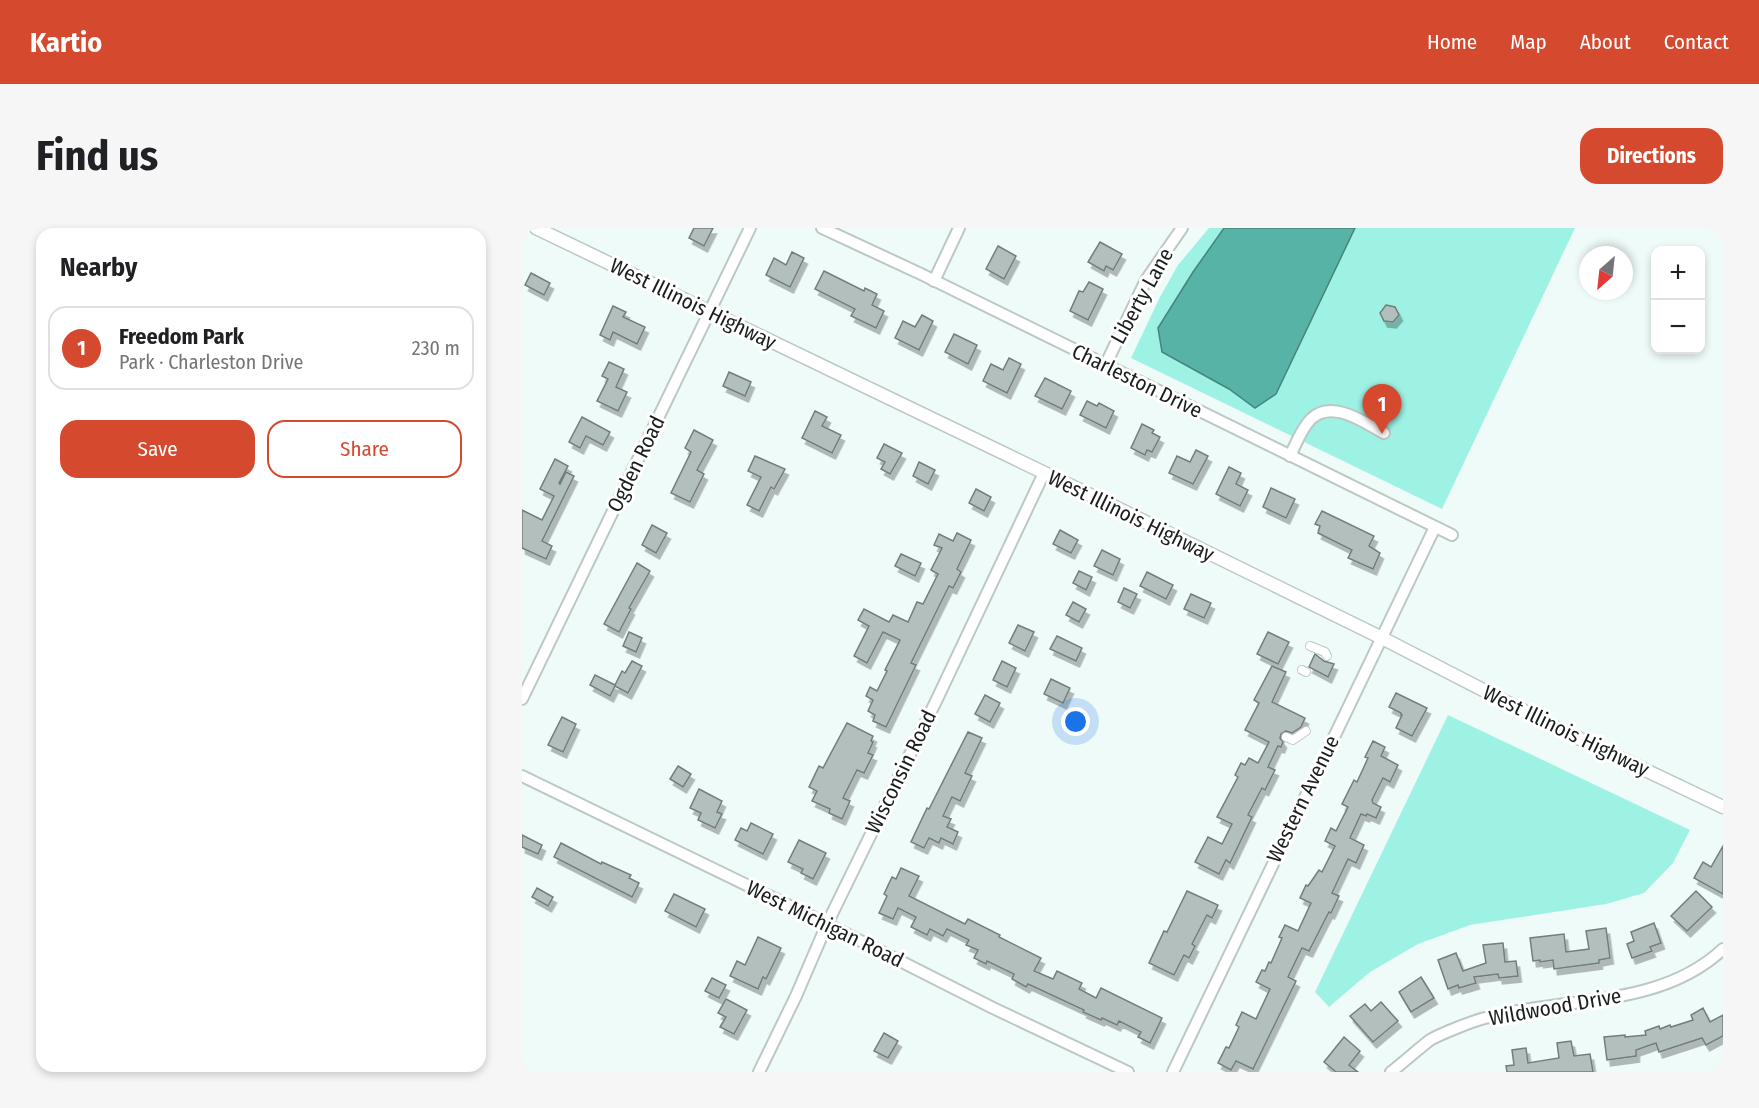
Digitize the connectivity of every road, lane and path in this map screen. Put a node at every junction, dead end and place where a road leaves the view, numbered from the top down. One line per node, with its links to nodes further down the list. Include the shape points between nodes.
1 (536, 228): 7 (street, West Illinois Highway)
2 (750, 228): 7 (street, Ogden Road)
3 (822, 228): 6 (street, Charleston Drive)
4 (959, 228): 6 (street)
5 (1182, 228): 8 (street, Liberty Lane, via 1146,280)
6 (934, 281): 8 (street, Charleston Drive)
7 (709, 312): 11 (street, West Illinois Highway); 17 (street, Ogden Road)
8 (1106, 366): 10 (street, Charleston Drive)
9 (1384, 433): 10 (street, via 1343,412 1325,412 1312,418)
10 (1290, 456): 12 (street, Charleston Drive)
11 (1044, 473): 14 (street, West Illinois Highway); 22 (street, Wisconsin Road)
12 (1435, 527): 13 (street, Charleston Drive); 14 (street, Western Avenue)
13 (1452, 535)
14 (1382, 638): 21 (street, West Illinois Highway); 26 (street, Western Avenue)
15 (1310, 646): 16 (street)
16 (1327, 656)
17 (522, 699)
18 (1305, 731): 19 (street, via 1293,740)
19 (1286, 737)
20 (522, 776): 22 (street, West Michigan Road)
21 (1723, 807)
22 (827, 924): 24 (street, Wisconsin Road); 25 (street, West Michigan Road)
23 (1723, 949): 27 (street, Wildwood Drive, via 1662,986 1484,1018 1432,1039)
24 (759, 1072)
25 (1128, 1072)
26 (1173, 1072)
27 (1391, 1072)

